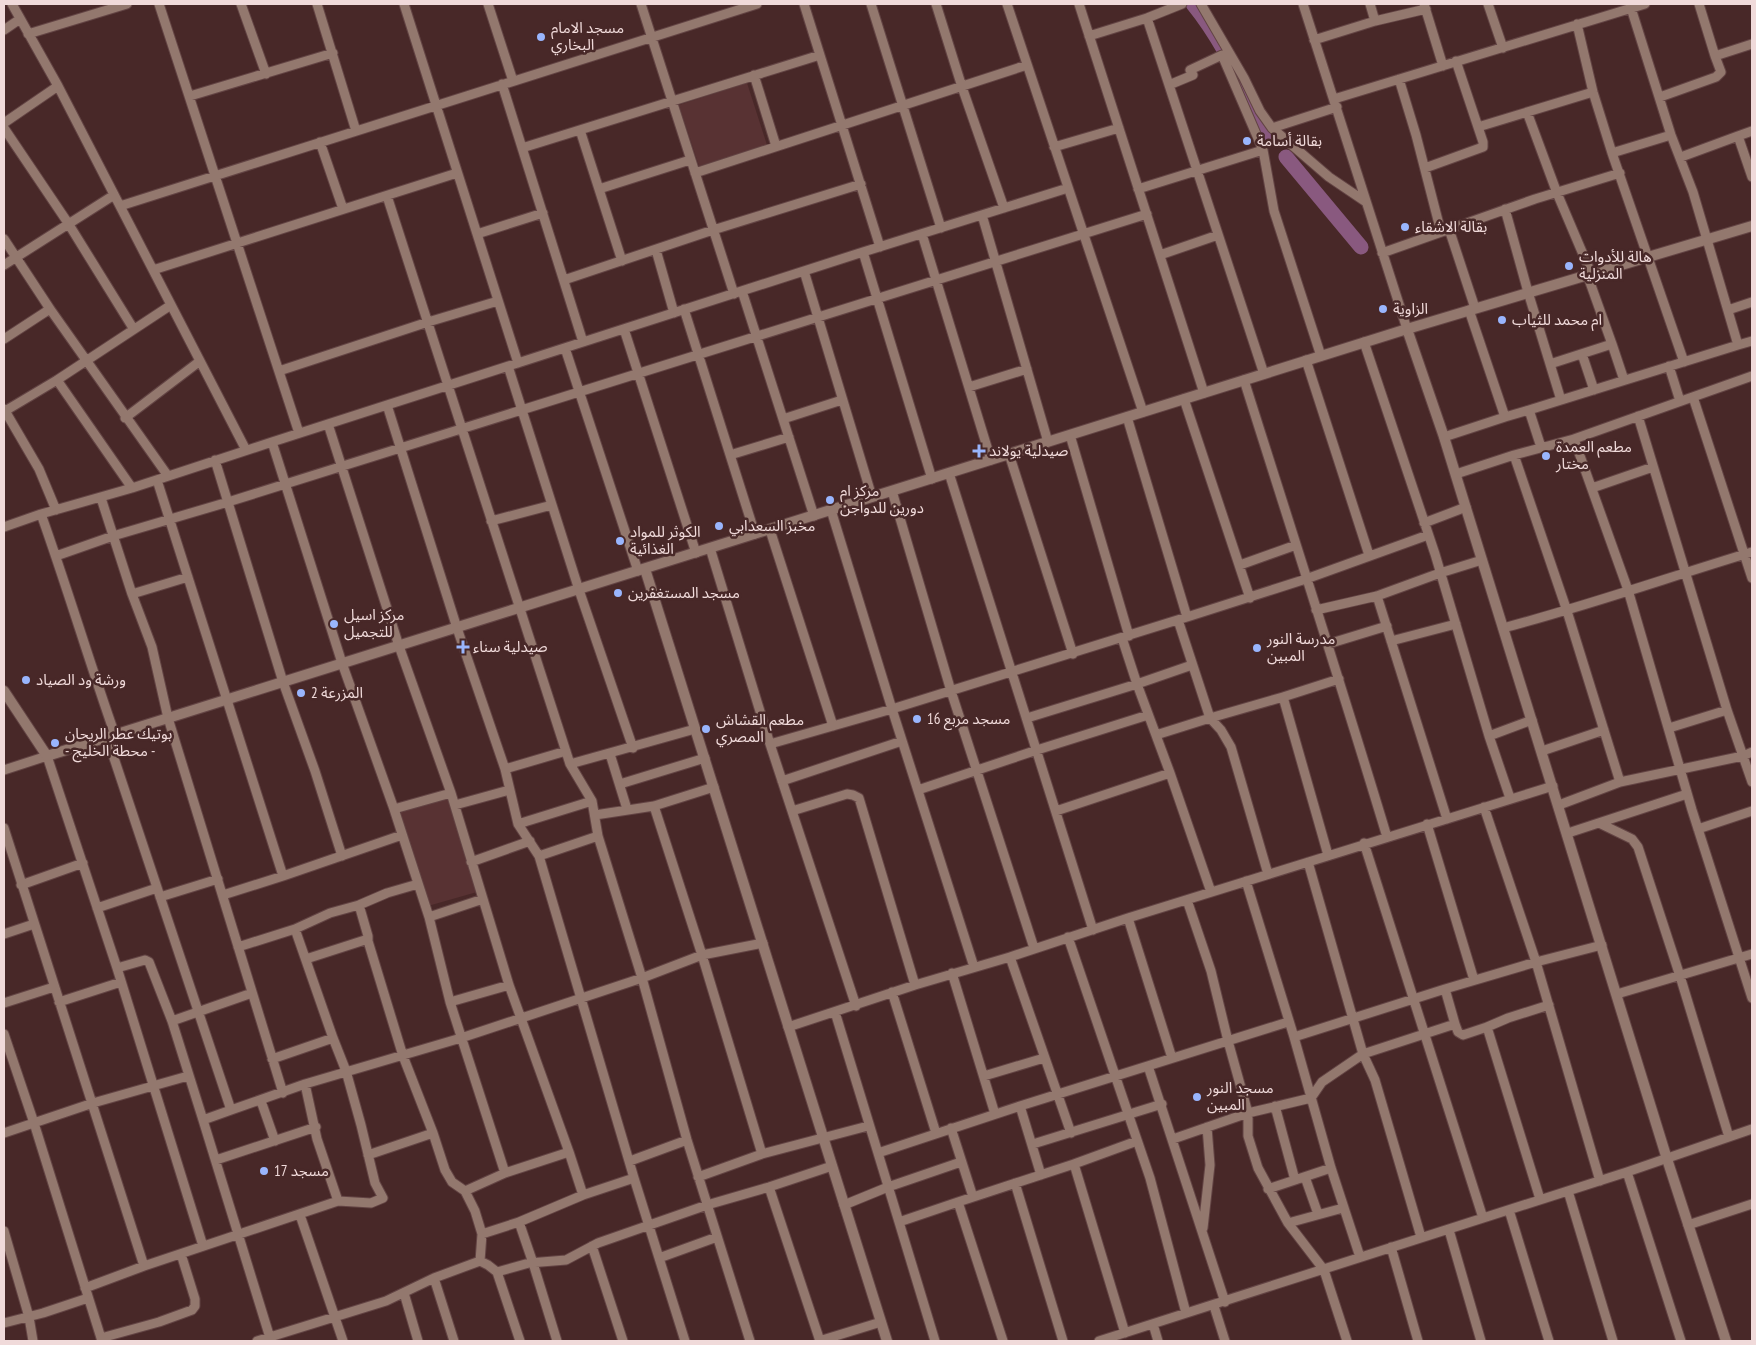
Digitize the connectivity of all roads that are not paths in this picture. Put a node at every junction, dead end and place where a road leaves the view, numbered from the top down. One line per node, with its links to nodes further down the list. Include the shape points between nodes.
1 (12, 4): 25 (street)
2 (127, 4): 29 (street)
3 (159, 4): 50 (street)
4 (241, 4): 41 (street)
5 (317, 4): 35 (street)
6 (404, 4): 54 (street)
7 (488, 4): 44 (street)
8 (641, 4): 31 (street)
9 (757, 4): 31 (street)
10 (804, 4): 36 (street)
11 (871, 4): 55 (street)
12 (936, 4): 48 (street)
13 (1007, 4): 39 (street)
14 (1079, 4): 30 (street)
15 (1182, 4): 24 (street)
16 (1201, 4): 62 (street)
17 (1302, 4): 32 (street)
18 (1370, 4): 26 (street)
19 (1488, 4): 34 (street)
20 (1645, 4): 23 (street)
21 (1699, 4): 37 (street)
22 (1425, 7): 26 (street); 40 (street)
23 (1627, 7): 27 (street); 51 (street)
24 (1147, 18): 30 (street); 46 (street)
25 (20, 19): 28 (street); 29 (street)
26 (1375, 21): 32 (street)
27 (1577, 24): 34 (street); 49 (street)
28 (4, 30)
29 (28, 34): 47 (street)
30 (1089, 36): 61 (street)
31 (652, 37): 44 (street); 52 (street)
32 (1314, 40): 53 (street)
33 (1752, 44): 37 (street)
34 (1503, 48): 38 (street)
35 (333, 53): 41 (street); 64 (street)
36 (820, 55): 42 (street); 58 (street)
37 (1715, 56): 51 (street, via 1721,72 1716,77)
38 (1456, 61): 40 (street); 59 (street)
39 (1027, 65): 48 (street); 70 (street)
40 (1443, 66): 43 (street)
41 (266, 74): 50 (street)
42 (754, 75): 52 (street); 69 (street)
43 (1399, 79): 53 (street); 76 (street)
44 (513, 80): 45 (street)
45 (502, 84): 54 (street); 71 (street)
46 (1169, 85): 72 (street, via 1193,75 1190,70 1222,55); 77 (street)
47 (58, 86): 57 (street); 88 (street)
48 (962, 87): 55 (street); 92 (street)
49 (1593, 92): 56 (street); 73 (street)
50 (190, 96): 81 (street)
51 (1660, 97): 66 (street)
52 (671, 100): 63 (street); 75 (street)
53 (1335, 103): 62 (street); 90 (street)
54 (436, 105): 64 (street); 78 (street)
55 (904, 106): 58 (street); 100 (street)
56 (1527, 112): 59 (street); 87 (street)
57 (4, 123)
58 (842, 126): 69 (street); 83 (street)
59 (1478, 127): 76 (street, via 1483,147)
60 (4, 128): 98 (street)
61 (1119, 128): 70 (street); 85 (street)
62 (1272, 128): 90 (street, via 1328,177)
63 (580, 130): 71 (street); 86 (street)
64 (356, 131): 68 (street)
65 (1752, 131): 67 (street)
66 (1671, 135): 73 (street); 74 (street)
67 (1738, 136): 74 (street); 82 (street)
68 (320, 142): 81 (street); 93 (street)
69 (776, 146): 79 (street)
70 (1054, 147): 84 (street)
71 (522, 148): 95 (street)
72 (1263, 150): 77 (street); 151 (street, via 1274,211)
73 (1612, 153): 80 (street)
74 (1681, 157): 108 (street)
75 (690, 160): 79 (street); 86 (street)
76 (1424, 168): 102 (street)
77 (1197, 170): 85 (street); 106 (street)
78 (457, 172): 89 (street); 103 (street)
79 (695, 173): 101 (street)
80 (1620, 174): 87 (street); 116 (street)
81 (216, 176): 91 (street); 109 (street)
82 (1752, 178)
83 (860, 184): 101 (street); 110 (street)
84 (1068, 188): 92 (street); 105 (street)
85 (1138, 188): 96 (street)
86 (599, 189): 117 (street)
87 (1557, 193): 94 (street); 122 (street)
88 (114, 195): 91 (street); 98 (street)
89 (387, 196): 93 (street); 137 (street)
90 (1366, 202): 113 (street)
91 (120, 206): 120 (street)
92 (1004, 208): 97 (street)
93 (343, 209): 109 (street)
94 (1505, 210): 102 (street); 126 (street)
95 (543, 213): 103 (street); 123 (street)
96 (1147, 214): 105 (street); 114 (street)
97 (982, 215): 100 (street); 118 (street)
98 (68, 223): 115 (street); 138 (street)
99 (1752, 226): 108 (street)
100 (940, 228): 104 (street)
101 (712, 230): 111 (street); 125 (street)
102 (1445, 231): 113 (street); 133 (street)
103 (476, 234): 128 (street)
104 (922, 234): 110 (street); 124 (street)
105 (1083, 234): 118 (street); 182 (street)
106 (1218, 235): 114 (street); 163 (street)
107 (4, 239): 115 (street)
108 (1707, 239): 116 (street); 134 (street)
109 (237, 243): 120 (street); 161 (street)
110 (880, 247): 112 (street)
111 (656, 250): 117 (street); 135 (street)
112 (863, 252): 121 (street); 127 (street)
113 (1382, 253): 140 (street)
114 (1160, 255): 172 (street)
115 (16, 256): 119 (street); 131 (street)
116 (1647, 256): 122 (street); 155 (street)
117 (622, 261): 123 (street)
118 (996, 261): 124 (street); 160 (street)
119 (4, 265)
120 (153, 270): 130 (street)
121 (804, 271): 125 (street); 136 (street)
122 (1589, 274): 126 (street); 146 (street)
123 (564, 280): 144 (street)
124 (936, 280): 127 (street); 169 (street)
125 (738, 292): 132 (street); 141 (street)
126 (1528, 292): 133 (street); 157 (street)
127 (877, 298): 136 (street); 210 (street)
128 (498, 301): 137 (street); 156 (street)
129 (1752, 302): 134 (street)
130 (171, 304): 138 (street); 154 (street)
131 (50, 309): 142 (street); 152 (street)
132 (684, 309): 135 (street); 149 (street)
133 (1472, 309): 140 (street); 185 (street)
134 (1728, 310): 147 (street)
135 (674, 313): 139 (street)
136 (818, 317): 141 (street); 175 (street)
137 (428, 322): 161 (street); 168 (street)
138 (133, 328): 152 (street)
139 (624, 329): 144 (street); 162 (street)
140 (1407, 329): 145 (street); 192 (street)
141 (756, 336): 149 (street); 187 (street)
142 (4, 340)
143 (1752, 341): 147 (street)
144 (583, 342): 148 (street)
145 (1364, 342): 151 (street); 227 (street)
146 (1612, 344): 150 (street); 167 (street)
147 (1738, 345): 155 (street)
148 (565, 348): 156 (street); 171 (street)
149 (698, 354): 162 (street); 202 (street)
150 (1582, 354): 157 (street); 170 (street)
151 (1321, 356): 153 (street)
152 (85, 360): 165 (street); 186 (street)
153 (1306, 360): 163 (street); 237 (street)
154 (200, 361): 186 (street); 199 (street)
155 (1684, 362): 159 (street)
156 (518, 363): 158 (street)
157 (1550, 364): 176 (street)
158 (508, 366): 168 (street); 179 (street)
159 (1669, 366): 167 (street); 177 (street)
160 (1027, 369): 169 (street); 196 (street)
161 (279, 371): 190 (street)
162 (638, 373): 171 (street); 235 (street)
163 (1264, 374): 166 (street)
164 (1752, 377): 173 (street)
165 (57, 380): 180 (street); 213 (street)
166 (1244, 380): 172 (street); 233 (street)
167 (1624, 380): 170 (street)
168 (449, 385): 178 (street); 189 (street)
169 (969, 387): 204 (street)
170 (1594, 390): 176 (street)
171 (580, 391): 179 (street); 241 (street)
172 (1204, 392): 174 (street)
173 (1693, 397): 177 (street); 236 (street)
174 (1184, 399): 182 (street); 240 (street)
175 (842, 400): 187 (street); 216 (street)
176 (1562, 400): 181 (street)
177 (1680, 401): 183 (street)
178 (387, 405): 188 (street); 197 (street)
179 (522, 409): 189 (street); 219 (street)
180 (4, 410): 221 (street, via 39,468)
181 (1529, 410): 185 (street); 198 (street)
182 (1143, 412): 184 (street)
183 (1638, 416): 194 (street); 206 (street)
184 (1127, 417): 191 (street); 255 (street)
185 (1505, 417): 192 (street)
186 (125, 418): 209 (street)
187 (783, 419): 193 (street)
188 (328, 424): 190 (street); 205 (street)
189 (461, 428): 197 (street); 226 (street)
190 (299, 433): 195 (street)
191 (1070, 435): 196 (street); 261 (street)
192 (1444, 436): 208 (street)
193 (789, 437): 202 (street); 224 (street)
194 (1574, 439): 198 (street); 214 (street)
195 (272, 442): 199 (street); 212 (street)
196 (1048, 442): 200 (street)
197 (401, 447): 205 (street); 259 (street)
198 (1541, 447): 201 (street)
199 (246, 450): 203 (street)
200 (1009, 454): 204 (street); 265 (street)
201 (1514, 455): 208 (street); 254 (street)
202 (730, 456): 230 (street)
203 (215, 460): 209 (street); 218 (street)
204 (991, 460): 207 (street)
205 (341, 466): 212 (street); 264 (street)
206 (1653, 467): 214 (street); 243 (street)
207 (949, 473): 210 (street); 268 (street)
208 (1456, 474): 220 (street)
209 (168, 476): 211 (street)
210 (932, 479): 215 (street)
211 (157, 480): 213 (street); 225 (street)
212 (285, 484): 218 (street); 266 (street)
213 (132, 488): 217 (street)
214 (1592, 488): 248 (street)
215 (892, 491): 216 (street); 273 (street)
216 (872, 497): 222 (street)
217 (101, 498): 221 (street); 232 (street)
218 (228, 502): 225 (street); 270 (street)
219 (552, 505): 226 (street); 247 (street)
220 (1466, 507): 227 (street); 239 (street)
221 (56, 510): 223 (street)
222 (831, 510): 224 (street); 276 (street)
223 (41, 514): 228 (street); 238 (street)
224 (814, 516): 229 (street)
225 (170, 520): 232 (street); 244 (street)
226 (491, 520): 252 (street)
227 (1424, 522): 231 (street)
228 (4, 526)
229 (770, 530): 230 (street); 283 (street)
230 (755, 534): 234 (street)
231 (1428, 535): 237 (street); 242 (street)
232 (114, 536): 238 (street); 249 (street)
233 (1296, 546): 240 (street); 246 (street)
234 (710, 548): 235 (street); 291 (street)
235 (696, 553): 241 (street)
236 (1749, 553): 243 (street); 245 (street)
237 (1369, 555): 246 (street)
238 (56, 556): 288 (street)
239 (1482, 560): 242 (street); 260 (street)
240 (1240, 565): 251 (street)
241 (642, 570): 247 (street); 285 (street)
242 (1440, 573): 250 (street); 257 (street)
243 (1686, 574): 248 (street); 277 (street)
244 (188, 577): 249 (street); 275 (street)
245 (1752, 578)
246 (1306, 579): 251 (street); 253 (street)
247 (579, 590): 252 (street); 292 (street)
248 (1628, 590): 254 (street); 284 (street)
249 (132, 594): 279 (street, via 152,647)
250 (1377, 596): 253 (street); 258 (street)
251 (1250, 598): 255 (street)
252 (520, 608): 259 (street); 294 (street)
253 (1316, 610): 263 (street)
254 (1567, 611): 260 (street); 286 (street)
255 (1187, 618): 256 (street)
256 (1178, 620): 261 (street); 267 (street)
257 (1456, 624): 262 (street); 289 (street)
258 (1386, 626): 262 (street); 263 (street)
259 (457, 628): 264 (street); 302 (street)
260 (1503, 628): 282 (street)
261 (1126, 637): 265 (street); 271 (street)
262 (1391, 641): 329 (street)
263 (1328, 644): 269 (street)
264 (399, 646): 266 (street); 315 (street)
265 (1073, 654): 268 (street)
266 (342, 663): 270 (street); 323 (street)
267 (1192, 665): 271 (street); 281 (street)
268 (1012, 672): 273 (street); 280 (street)
269 (1339, 679): 274 (street); 338 (street)
270 (283, 682): 275 (street); 342 (street)
271 (1136, 684): 278 (street); 280 (street)
272 (4, 691): 298 (street)
273 (951, 691): 276 (street); 305 (street)
274 (1283, 697): 281 (street); 341 (street)
275 (226, 700): 279 (street); 348 (street)
276 (892, 709): 283 (street); 290 (street)
277 (1727, 710): 284 (street); 299 (street)
278 (1148, 715): 287 (street); 293 (street)
279 (168, 718): 288 (street); 349 (street)
280 (1026, 718): 293 (street)
281 (1210, 718): 287 (street); 347 (street, via 1232,747)
282 (1532, 720): 289 (street); 295 (street)
283 (832, 726): 291 (street)
284 (1669, 728): 303 (street)
285 (695, 729): 292 (street); 300 (street)
286 (1604, 730): 295 (street); 308 (street)
287 (1156, 735): 306 (street)
288 (111, 736): 298 (street); 354 (street)
289 (1489, 736): 317 (street)
290 (902, 741): 307 (street); 314 (street)
291 (770, 744): 307 (street)
292 (633, 748): 297 (street)
293 (1036, 750): 305 (street); 326 (street)
294 (566, 751): 301 (street); 302 (street)
295 (1542, 751): 311 (street)
296 (1752, 752): 299 (street)
297 (610, 754): 301 (street); 310 (street)
298 (47, 756): 304 (street); 346 (street)
299 (1743, 756): 303 (street); 309 (street)
300 (705, 758): 310 (street); 312 (street)
301 (570, 764): 318 (street)
302 (505, 769): 313 (street)
303 (1680, 769): 308 (street); 316 (street)
304 (4, 770)
305 (976, 770): 314 (street); 371 (street)
306 (1170, 773): 326 (street); 353 (street)
307 (782, 781): 325 (street)
308 (1620, 782): 320 (street)
309 (1752, 782)
310 (620, 784): 324 (street)
311 (1553, 786): 317 (street); 320 (street)
312 (714, 787): 321 (street); 368 (street)
313 (509, 790): 319 (street); 330 (street)
314 (918, 790): 378 (street)
315 (451, 793): 319 (street); 323 (street)
316 (1687, 794): 332 (street); 334 (street)
317 (1510, 798): 322 (street)
318 (592, 801): 328 (street); 330 (street)
319 (455, 805): 344 (street)
320 (1559, 805): 335 (street)
321 (654, 806): 324 (street); 373 (street)
322 (1484, 807): 329 (street); 377 (street)
323 (394, 809): 336 (street)
324 (627, 809): 328 (street)
325 (792, 811): 386 (street, via 847,794 859,798); 398 (street)
326 (1056, 811): 364 (street)
327 (1752, 811): 334 (street)
328 (595, 815): 337 (street)
329 (1447, 819): 331 (street)
330 (518, 824): 339 (street)
331 (1427, 824): 338 (street); 383 (street)
332 (1599, 824): 335 (street); 381 (street, via 1632,839 1638,847)
333 (4, 828): 352 (street)
334 (1698, 829): 375 (street)
335 (1568, 833): 369 (street)
336 (402, 835): 342 (street); 351 (street)
337 (598, 836): 343 (street); 382 (street)
338 (1387, 837): 340 (street)
339 (530, 841): 343 (street); 344 (street)
340 (1364, 843): 341 (street); 394 (street)
341 (1328, 855): 345 (street)
342 (342, 856): 348 (street)
343 (539, 856): 392 (street)
344 (471, 862): 356 (street)
345 (1308, 862): 347 (street); 403 (street)
346 (83, 863): 352 (street); 359 (street)
347 (1268, 874): 350 (street)
348 (283, 876): 355 (street)
349 (218, 880): 354 (street); 355 (street)
350 (1246, 881): 353 (street); 405 (street)
351 (418, 884): 358 (street); 360 (street)
352 (21, 885): 362 (street)
353 (1211, 892): 357 (street)
354 (158, 893): 359 (street); 400 (street)
355 (223, 894): 370 (street)
356 (483, 899): 360 (street); 385 (street)
357 (1187, 900): 361 (street); 414 (street, via 1211,971)
358 (359, 905): 363 (street); 367 (street)
359 (97, 908): 379 (street)
360 (429, 917): 396 (street)
361 (1128, 918): 364 (street); 418 (street)
362 (34, 924): 365 (street); 387 (street)
363 (295, 928): 370 (street); 376 (street)
364 (1093, 930): 366 (street)
365 (4, 934)
366 (1068, 937): 371 (street); 424 (street)
367 (368, 938): 376 (street); 416 (street)
368 (763, 943): 373 (street); 407 (street)
369 (1602, 945): 377 (street); 391 (street)
370 (238, 947): 390 (street)
371 (1034, 948): 374 (street)
372 (1752, 954): 375 (street)
373 (702, 955): 382 (street); 459 (street)
374 (1010, 957): 378 (street); 417 (street)
375 (1740, 958): 381 (street); 393 (street)
376 (306, 959): 412 (street)
377 (1536, 962): 383 (street); 399 (street)
378 (974, 967): 380 (street)
379 (117, 968): 384 (street); 404 (street, via 147,960)
380 (952, 973): 386 (street); 423 (street)
381 (1680, 976): 391 (street); 450 (street)
382 (642, 978): 392 (street); 453 (street)
383 (1474, 980): 388 (street)
384 (121, 982): 395 (street); 426 (street)
385 (509, 985): 396 (street); 402 (street)
386 (915, 985): 389 (street)
387 (54, 987): 395 (street); 397 (street)
388 (1445, 989): 394 (street); 406 (street)
389 (892, 992): 398 (street); 448 (street)
390 (252, 993): 400 (street); 419 (street)
391 (1617, 994): 461 (street)
392 (581, 997): 402 (street); 463 (street)
393 (1752, 998)
394 (1414, 999): 403 (street); 410 (street)
395 (59, 1002): 431 (street)
396 (450, 1002): 413 (street)
397 (4, 1003)
398 (856, 1006): 401 (street)
399 (1549, 1006): 408 (street); 475 (street)
400 (199, 1012): 404 (street); 435 (street)
401 (835, 1012): 407 (street); 441 (street)
402 (520, 1017): 413 (street); 457 (street)
403 (1352, 1018): 411 (street); 415 (street)
404 (172, 1021): 422 (street)
405 (1288, 1022): 411 (street); 414 (street)
406 (1455, 1024): 408 (street, via 1463,1035); 410 (street)
407 (788, 1027): 451 (street)
408 (1487, 1027): 484 (street)
409 (4, 1034): 440 (street)
410 (1425, 1034): 415 (street); 494 (street)
411 (1294, 1037): 429 (street)
412 (333, 1038): 419 (street); 421 (street)
413 (461, 1038): 416 (street); 469 (street)
414 (1228, 1041): 418 (street); 436 (street)
415 (1363, 1054): 429 (street, via 1322,1082); 506 (street, via 1375,1080)
416 (403, 1056): 421 (street); 447 (street)
417 (1044, 1058): 423 (street); 428 (street)
418 (1172, 1058): 420 (street)
419 (272, 1059): 427 (street)
420 (1148, 1066): 424 (street); 432 (street)
421 (346, 1071): 425 (street); 460 (street)
422 (188, 1076): 426 (street); 439 (street)
423 (984, 1076): 437 (street)
424 (1115, 1076): 428 (street); 438 (street)
425 (305, 1084): 427 (street); 442 (street)
426 (154, 1086): 431 (street); 507 (street)
427 (283, 1093): 430 (street)
428 (1058, 1094): 433 (street); 449 (street)
429 (1311, 1098): 434 (street); 467 (street)
430 (261, 1100): 435 (street); 454 (street)
431 (93, 1103): 440 (street); 515 (street)
432 (1162, 1104): 438 (street); 452 (street)
433 (1020, 1106): 437 (street); 456 (street)
434 (1275, 1106): 436 (street); 474 (street)
435 (231, 1110): 439 (street)
436 (1248, 1113): 443 (street); 479 (street, via 1248,1136)
437 (995, 1114): 444 (street)
438 (1128, 1115): 449 (street); 455 (street)
439 (202, 1120): 462 (street)
440 (34, 1123): 446 (street); 519 (street)
441 (868, 1126): 451 (street); 458 (street)
442 (316, 1127): 454 (street); 485 (street)
443 (1207, 1127): 452 (street); 502 (street, via 1210,1165)
444 (951, 1128): 448 (street); 464 (street)
445 (1752, 1129): 450 (street)
446 (4, 1132)
447 (433, 1133): 460 (street); 480 (street, via 448,1177)
448 (936, 1133): 458 (street)
449 (1071, 1133): 456 (street)
450 (1729, 1136): 461 (street)
451 (823, 1138): 459 (street); 466 (street)
452 (1173, 1139): 502 (street)
453 (687, 1140): 463 (street); 471 (street)
454 (275, 1141): 462 (street)
455 (1137, 1142): 465 (street); 524 (street, via 1150,1178)
456 (1032, 1144): 470 (street)
457 (570, 1152): 469 (street); 482 (street)
458 (878, 1153): 478 (street)
459 (762, 1154): 471 (street)
460 (368, 1155): 485 (street, via 375,1183 384,1198 371,1203)
461 (1667, 1159): 468 (street); 498 (street)
462 (216, 1160): 503 (street)
463 (630, 1161): 473 (street)
464 (961, 1162): 478 (street); 483 (street)
465 (1074, 1164): 470 (street); 530 (street)
466 (832, 1166): 477 (street); 488 (street)
467 (1331, 1168): 472 (street); 490 (street)
468 (1627, 1172): 475 (street); 556 (street)
469 (505, 1173): 480 (street)
470 (1041, 1175): 476 (street)
471 (698, 1177): 487 (street)
472 (1305, 1177): 474 (street); 492 (street)
473 (634, 1178): 482 (street); 499 (street)
474 (1295, 1180): 479 (street)
475 (1600, 1181): 481 (street)
476 (1015, 1183): 483 (street); 547 (street)
477 (769, 1187): 487 (street); 543 (street)
478 (888, 1187): 488 (street); 496 (street)
479 (1268, 1189): 497 (street)
480 (465, 1191): 504 (street)
481 (1568, 1191): 484 (street); 555 (street)
482 (583, 1195): 495 (street)
483 (973, 1197): 486 (street)
484 (1540, 1199): 491 (street)
485 (338, 1201): 493 (street)
486 (958, 1202): 496 (street); 546 (street)
487 (707, 1205): 499 (street); 505 (street)
488 (844, 1205): 527 (street)
489 (1752, 1206): 498 (street)
490 (1343, 1208): 492 (street); 511 (street)
491 (1509, 1210): 494 (street); 554 (street)
492 (1318, 1214): 497 (street)
493 (300, 1215): 503 (street); 525 (street)
494 (1482, 1218): 500 (street)
495 (519, 1222): 504 (street); 514 (street)
496 (898, 1222): 545 (street)
497 (1288, 1223): 516 (street)
498 (1688, 1225): 557 (street)
499 (649, 1226): 508 (street); 512 (street)
500 (1449, 1230): 506 (street); 553 (street)
501 (4, 1231): 526 (street)
502 (1203, 1231): 522 (street)
503 (239, 1234): 507 (street); 532 (street)
504 (482, 1234): 513 (street)
505 (717, 1237): 512 (street); 542 (street)
506 (1421, 1237): 509 (street)
507 (203, 1246): 510 (street)
508 (592, 1246): 514 (street, via 566,1260); 540 (street)
509 (1391, 1247): 511 (street); 552 (street)
510 (181, 1254): 515 (street); 531 (street, via 196,1299 192,1310)
511 (1360, 1257): 516 (street)
512 (659, 1258): 541 (street)
513 (480, 1262): 517 (street); 518 (street)
514 (533, 1263): 517 (street); 539 (street)
515 (144, 1266): 519 (street)
516 (1324, 1270): 522 (street); 551 (street)
517 (497, 1272): 538 (street)
518 (434, 1278): 520 (street); 537 (street)
519 (85, 1288): 521 (street)
520 (404, 1293): 525 (street); 536 (street)
521 (88, 1298): 526 (street); 531 (street)
522 (1225, 1302): 523 (street)
523 (1214, 1306): 524 (street); 550 (street)
524 (1186, 1314): 529 (street)
525 (336, 1316): 532 (street); 535 (street)
526 (29, 1317): 528 (street); 533 (street)
527 (881, 1322): 543 (street); 544 (street)
528 (4, 1323)
529 (1153, 1324): 530 (street); 549 (street)
530 (1125, 1334): 548 (street)
531 (101, 1339)
532 (270, 1339): 534 (street)
533 (33, 1341)
534 (257, 1341)
535 (343, 1341)
536 (418, 1341)
537 (454, 1341)
538 (520, 1341)
539 (557, 1341)
540 (623, 1341)
541 (685, 1341)
542 (750, 1341)
543 (819, 1341)
544 (887, 1341)
545 (935, 1341)
546 (1003, 1341)
547 (1063, 1341)
548 (1099, 1341)
549 (1158, 1341)
550 (1226, 1341)
551 (1347, 1341)
552 (1418, 1341)
553 (1481, 1341)
554 (1549, 1341)
555 (1613, 1341)
556 (1681, 1341)
557 (1726, 1341)

